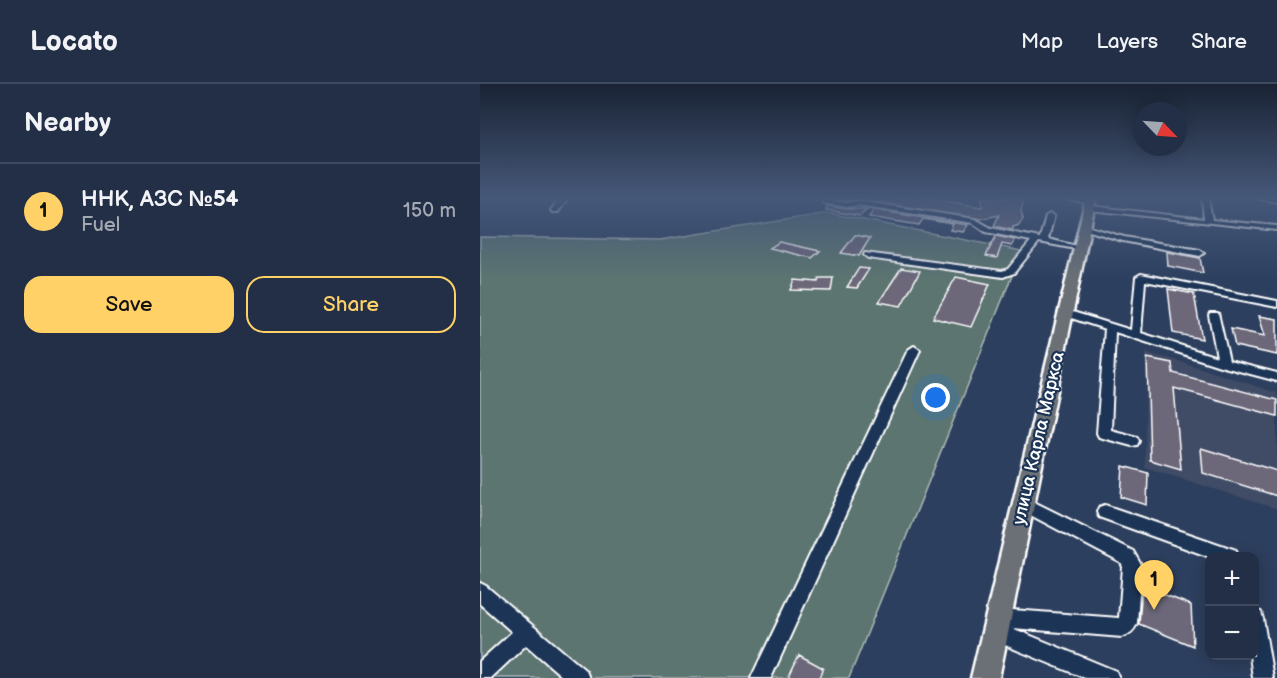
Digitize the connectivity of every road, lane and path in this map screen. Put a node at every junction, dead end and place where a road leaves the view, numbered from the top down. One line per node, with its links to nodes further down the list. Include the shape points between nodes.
1 (982, 226): 7 (street)
2 (1046, 226): 7 (street)
3 (1086, 226): 8 (highway, улица Карла Маркса)
4 (1108, 226): 9 (street, via 1123,239)
5 (1251, 226): 6 (street)
6 (1277, 228)
7 (1040, 241): 8 (street); 10 (street, via 1011,272 1003,274)
8 (1081, 248): 12 (highway, улица Карла Маркса)
9 (1200, 253)
10 (868, 255)
11 (1277, 304): 15 (street, via 1141,277)
12 (1066, 313): 14 (street); 20 (highway, улица Карла Маркса)
13 (1214, 315): 17 (street)
14 (1110, 327): 15 (street); 19 (street, via 1104,433)
15 (1136, 335): 17 (street)
16 (914, 350): 29 (street)
17 (1224, 363): 18 (street)
18 (1277, 377)
19 (1132, 441)
20 (1024, 504): 24 (highway, улица Карла Маркса); 24 (street, via 1127,557 1132,565 1128,623 1122,628)
21 (1105, 512): 22 (street)
22 (1219, 552)
23 (480, 592): 25 (street)
24 (997, 625): 30 (highway, улица Карла Маркса); 31 (street)
25 (525, 633): 27 (street); 28 (street)
26 (1259, 652): 32 (street)
27 (480, 675)
28 (579, 678)
29 (761, 678)
30 (985, 678)
31 (1109, 678)
32 (1263, 678)

